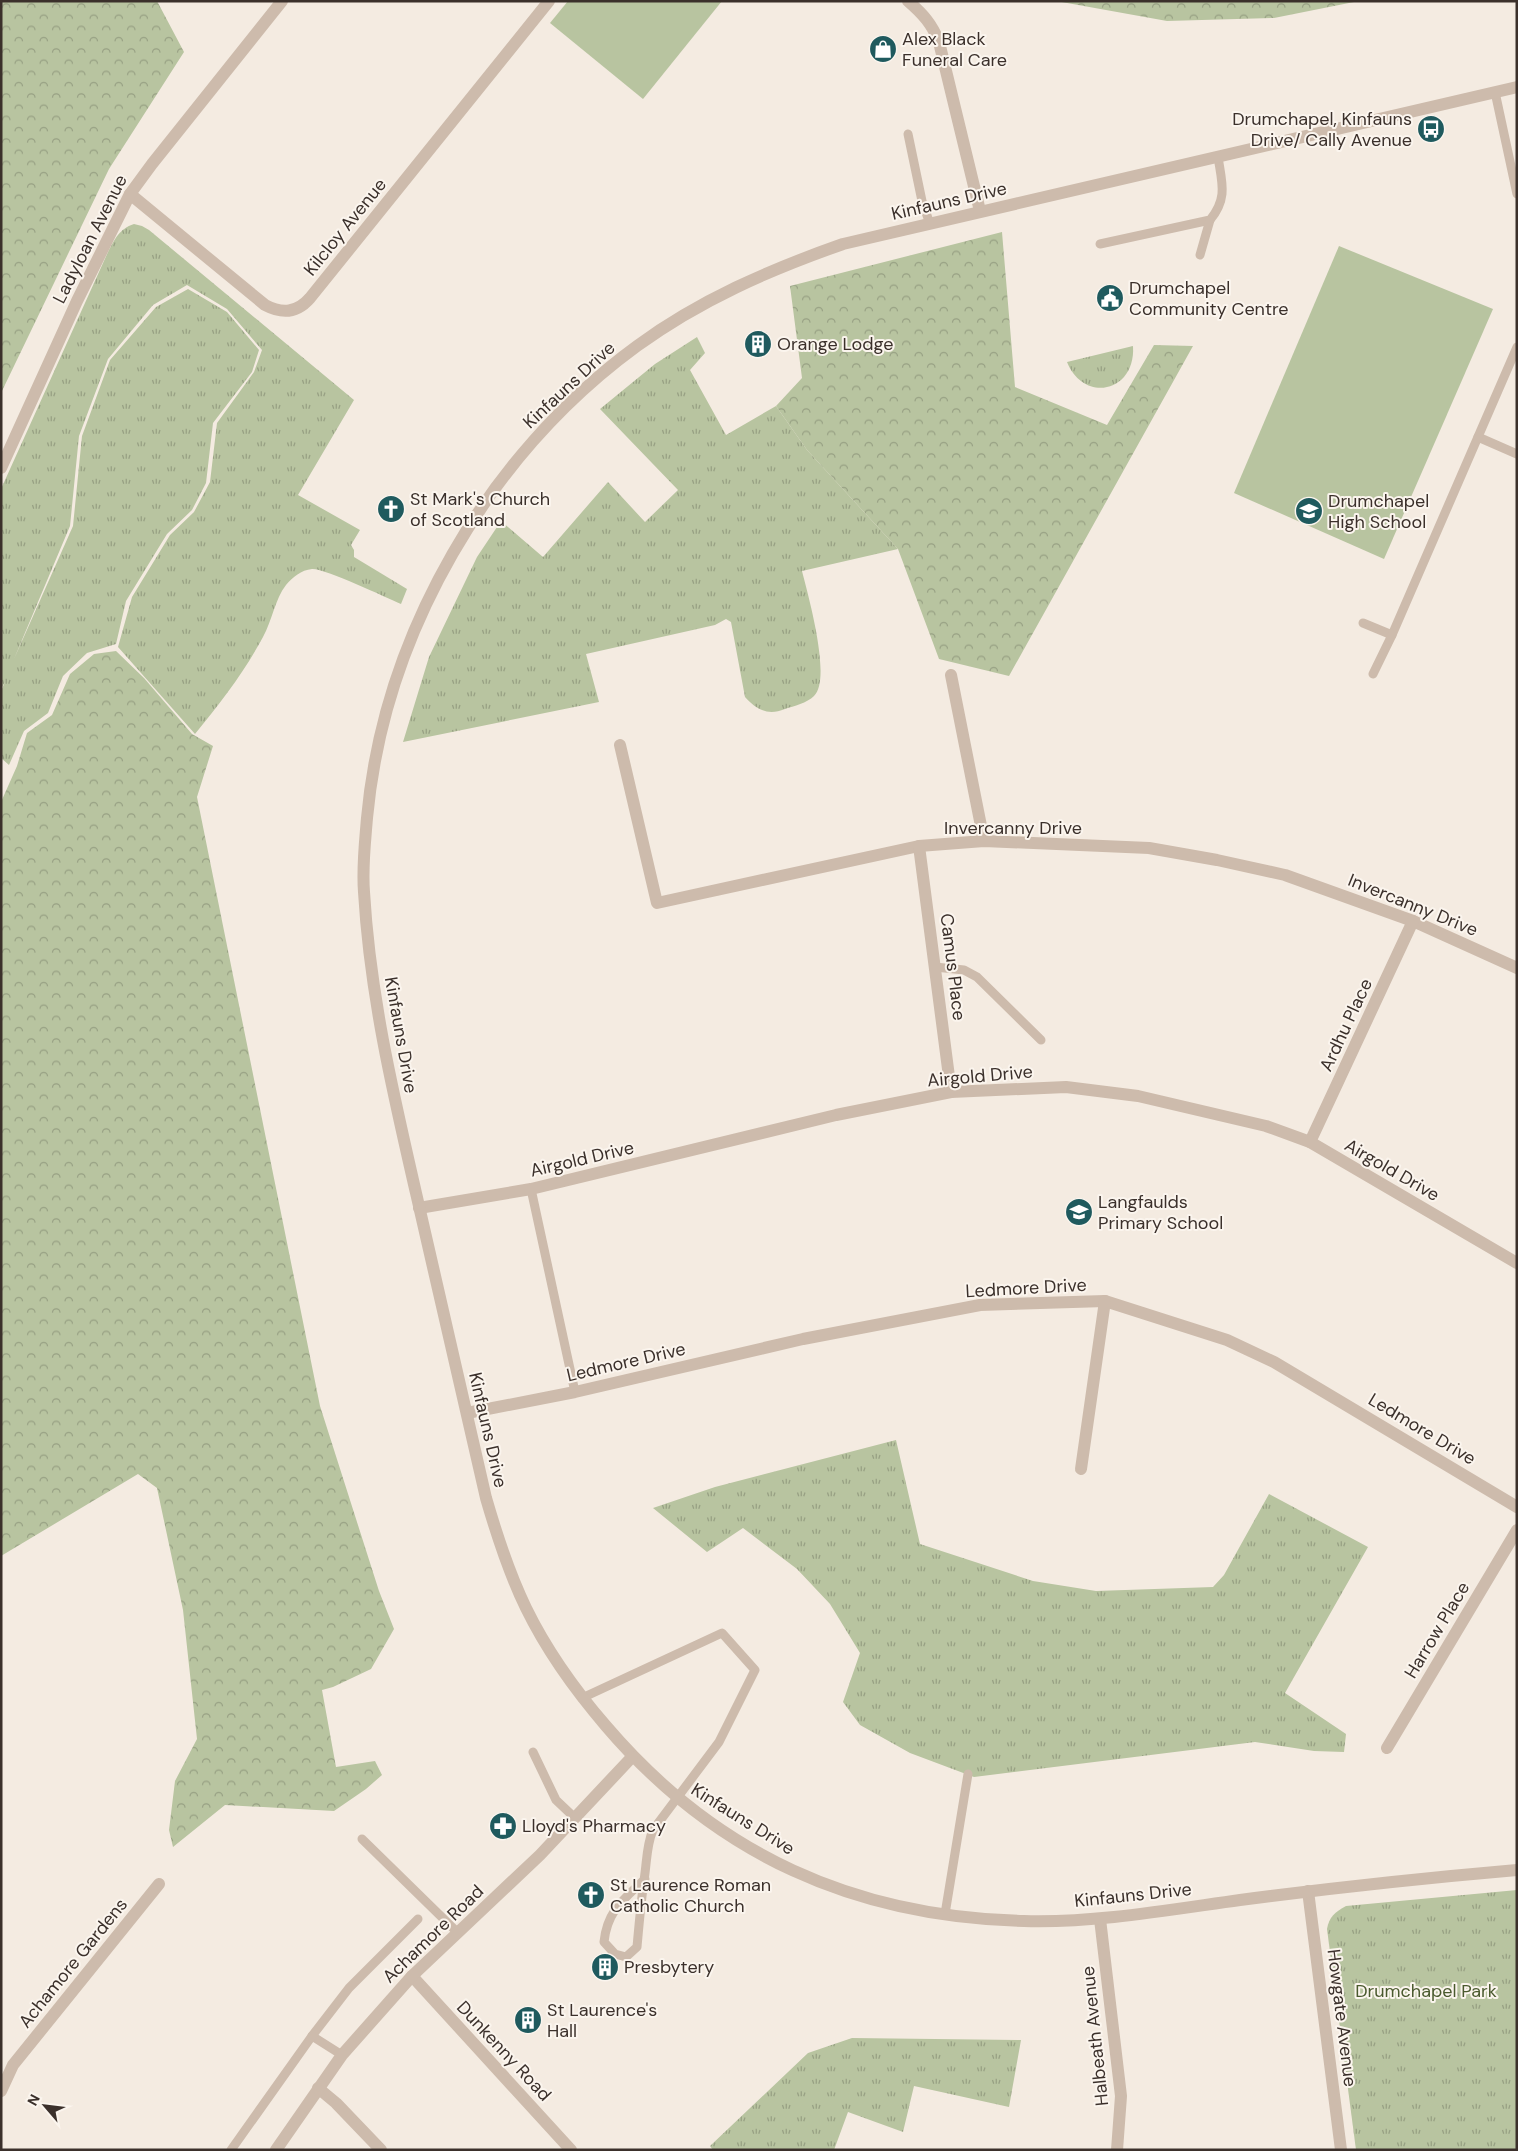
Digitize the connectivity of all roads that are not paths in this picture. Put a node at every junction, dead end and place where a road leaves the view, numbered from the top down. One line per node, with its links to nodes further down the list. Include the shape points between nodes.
1 (282, 1): 8 (street, Ladyloan Avenue)
2 (548, 1): 8 (street, Kilcloy Avenue, via 310,298 295,310 282,312 266,306)
3 (908, 1): 10 (street, via 933,27 939,42)
4 (1517, 87): 5 (street, Kinfauns Drive)
5 (1495, 92): 7 (street, Kinfauns Drive); 9 (lane)
6 (908, 134): 12 (lane)
7 (1218, 157): 10 (street, Kinfauns Drive); 11 (lane, via 1224,191 1219,209)
8 (130, 194): 18 (street, Ladyloan Avenue)
9 (1517, 194)
10 (980, 211): 12 (street, Kinfauns Drive)
11 (1210, 220): 13 (lane); 14 (lane)
12 (930, 224): 33 (street, Kinfauns Drive, via 842,244 776,267 718,296 637,346 537,435 487,499 453,553 420,617 390,699 370,789 364,858 374,997)
13 (1100, 244)
14 (1200, 255)
15 (1517, 347): 16 (lane)
16 (1478, 437): 17 (lane); 20 (lane)
17 (1517, 454)
18 (1, 468)
19 (1363, 623): 20 (lane)
20 (1392, 636): 21 (lane)
21 (1373, 674)
22 (951, 675): 24 (street)
23 (620, 745): 25 (street, Invercanny Drive, via 657,903)
24 (984, 841): 25 (street, Invercanny Drive); 26 (street, Invercanny Drive, via 1149,848 1218,860 1285,875)
25 (919, 846): 27 (street, Camus Place)
26 (1413, 922): 28 (street, Invercanny Drive); 31 (street, Ardhu Place)
27 (935, 967): 29 (lane, via 964,970 977,977); 30 (street, Camus Place)
28 (1517, 968)
29 (1041, 1040)
30 (951, 1092): 31 (street, Airgold Drive, via 1066,1087 1138,1096 1266,1126); 32 (street, Airgold Drive, via 836,1115)
31 (1310, 1142): 34 (street, Airgold Drive)
32 (531, 1189): 33 (street, Airgold Drive); 36 (lane)
33 (419, 1208): 37 (street, Kinfauns Drive)
34 (1517, 1263)
35 (1105, 1301): 36 (street, Ledmore Drive, via 980,1304 803,1339); 38 (street); 39 (street, Ledmore Drive, via 1227,1340 1274,1362)
36 (575, 1392): 37 (street, Ledmore Drive)
37 (467, 1413): 41 (street, Kinfauns Drive, via 503,1555 526,1610)
38 (1081, 1469)
39 (1517, 1507)
40 (1517, 1530): 42 (street, Harrow Place)
41 (582, 1698): 44 (street, Kinfauns Drive); 46 (lane, via 722,1633 756,1670 719,1742)
42 (1387, 1748)
43 (533, 1752): 47 (lane, via 556,1800)
44 (632, 1757): 46 (street, Kinfauns Drive); 47 (street, Achamore Road)
45 (968, 1774): 53 (lane)
46 (676, 1798): 50 (lane, via 648,1842); 53 (street, Kinfauns Drive, via 792,1871 878,1902)
47 (575, 1818): 56 (street, Achamore Road)
48 (362, 1839): 56 (lane)
49 (1517, 1870): 52 (street, Kinfauns Drive)
50 (645, 1879): 50 (lane, via 637,1947 626,1957 615,1954 604,1942 605,1926 614,1908)
51 (159, 1884): 61 (street, Achamore Gardens, via 13,2065)
52 (1308, 1891): 55 (street, Kinfauns Drive); 67 (street, Howgate Avenue)
53 (945, 1914): 55 (street, Kinfauns Drive, via 1027,1922)
54 (418, 1919): 58 (lane, via 349,1988)
55 (1100, 1919): 66 (street, Halbeath Avenue, via 1121,2096)
56 (457, 1932): 57 (street, Achamore Road)
57 (412, 1976): 59 (street, Achamore Road); 65 (street, Dunkenny Road)
58 (312, 2036): 59 (lane); 62 (lane)
59 (342, 2055): 60 (street, Achamore Road)
60 (318, 2088): 63 (street, Achamore Road); 64 (street)
61 (1, 2091)
62 (231, 2150)
63 (276, 2150)
64 (381, 2150)
65 (571, 2150)
66 (1117, 2150)
67 (1341, 2150)

